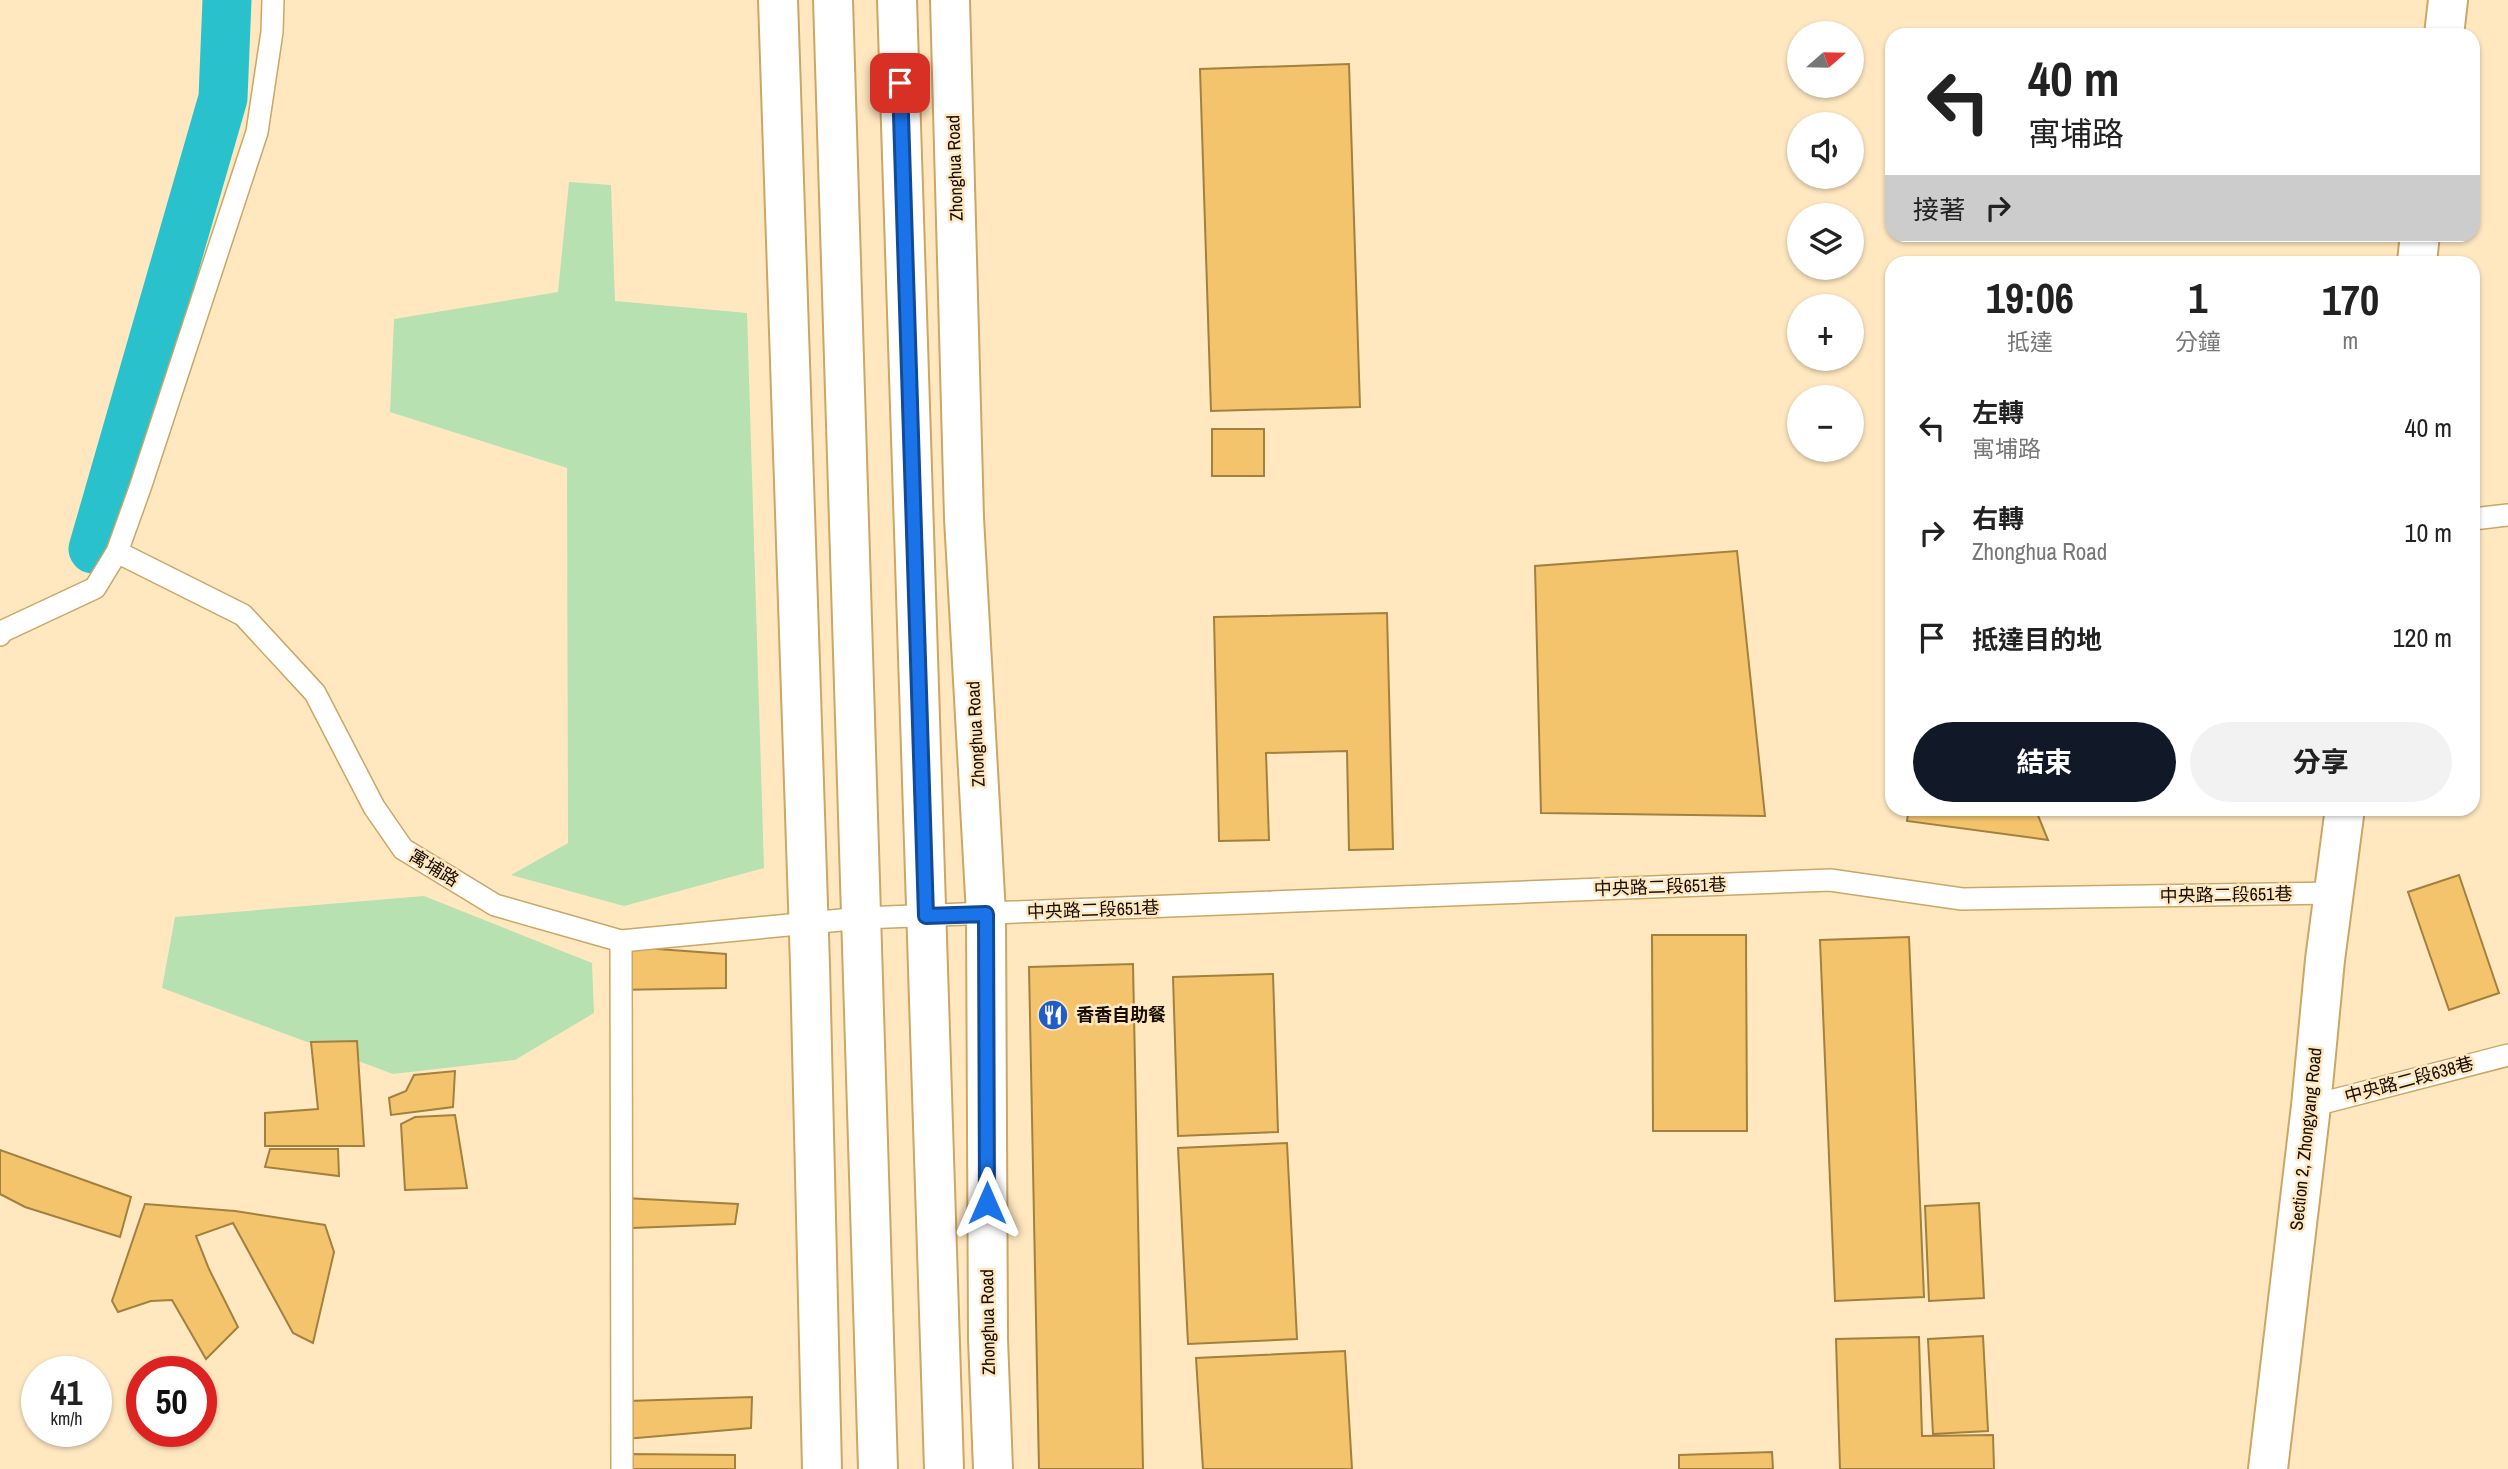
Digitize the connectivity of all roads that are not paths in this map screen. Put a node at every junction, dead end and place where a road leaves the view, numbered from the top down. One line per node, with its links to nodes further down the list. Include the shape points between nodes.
1 (273, 0): 10 (lane, via 257,132)
2 (778, 0): 17 (main road)
3 (833, 0): 16 (main road)
4 (897, 0): 15 (main road)
5 (950, 0): 14 (main road, Zhonghua Road, via 964,518)
6 (2448, 0): 7 (main road)
7 (2445, 28)
8 (2508, 515): 9 (lane)
9 (2480, 518)
10 (117, 552): 11 (lane, via 95,588); 18 (lane, 寓埔路, via 243,615 315,693 374,807 403,849 495,905)
11 (0, 635)
12 (2344, 816): 13 (main road, Section 2, Zhongyang Road)
13 (2333, 893): 14 (lane, 中央路二段651巷, via 1962,899 1830,880); 20 (main road, Section 2, Zhongyang Road)
14 (986, 914): 15 (lane, 寓埔路); 25 (main road, Zhonghua Road)
15 (926, 916): 16 (lane, 寓埔路); 24 (main road)
16 (862, 918): 17 (lane, 寓埔路); 23 (main road)
17 (809, 922): 18 (lane, 寓埔路); 22 (main road)
18 (621, 942): 21 (lane)
19 (2508, 1055): 20 (lane, 中央路二段638巷)
20 (2311, 1106): 26 (main road, Section 2, Zhongyang Road)
21 (622, 1469)
22 (822, 1469)
23 (878, 1469)
24 (944, 1469)
25 (993, 1469)
26 (2269, 1469)

